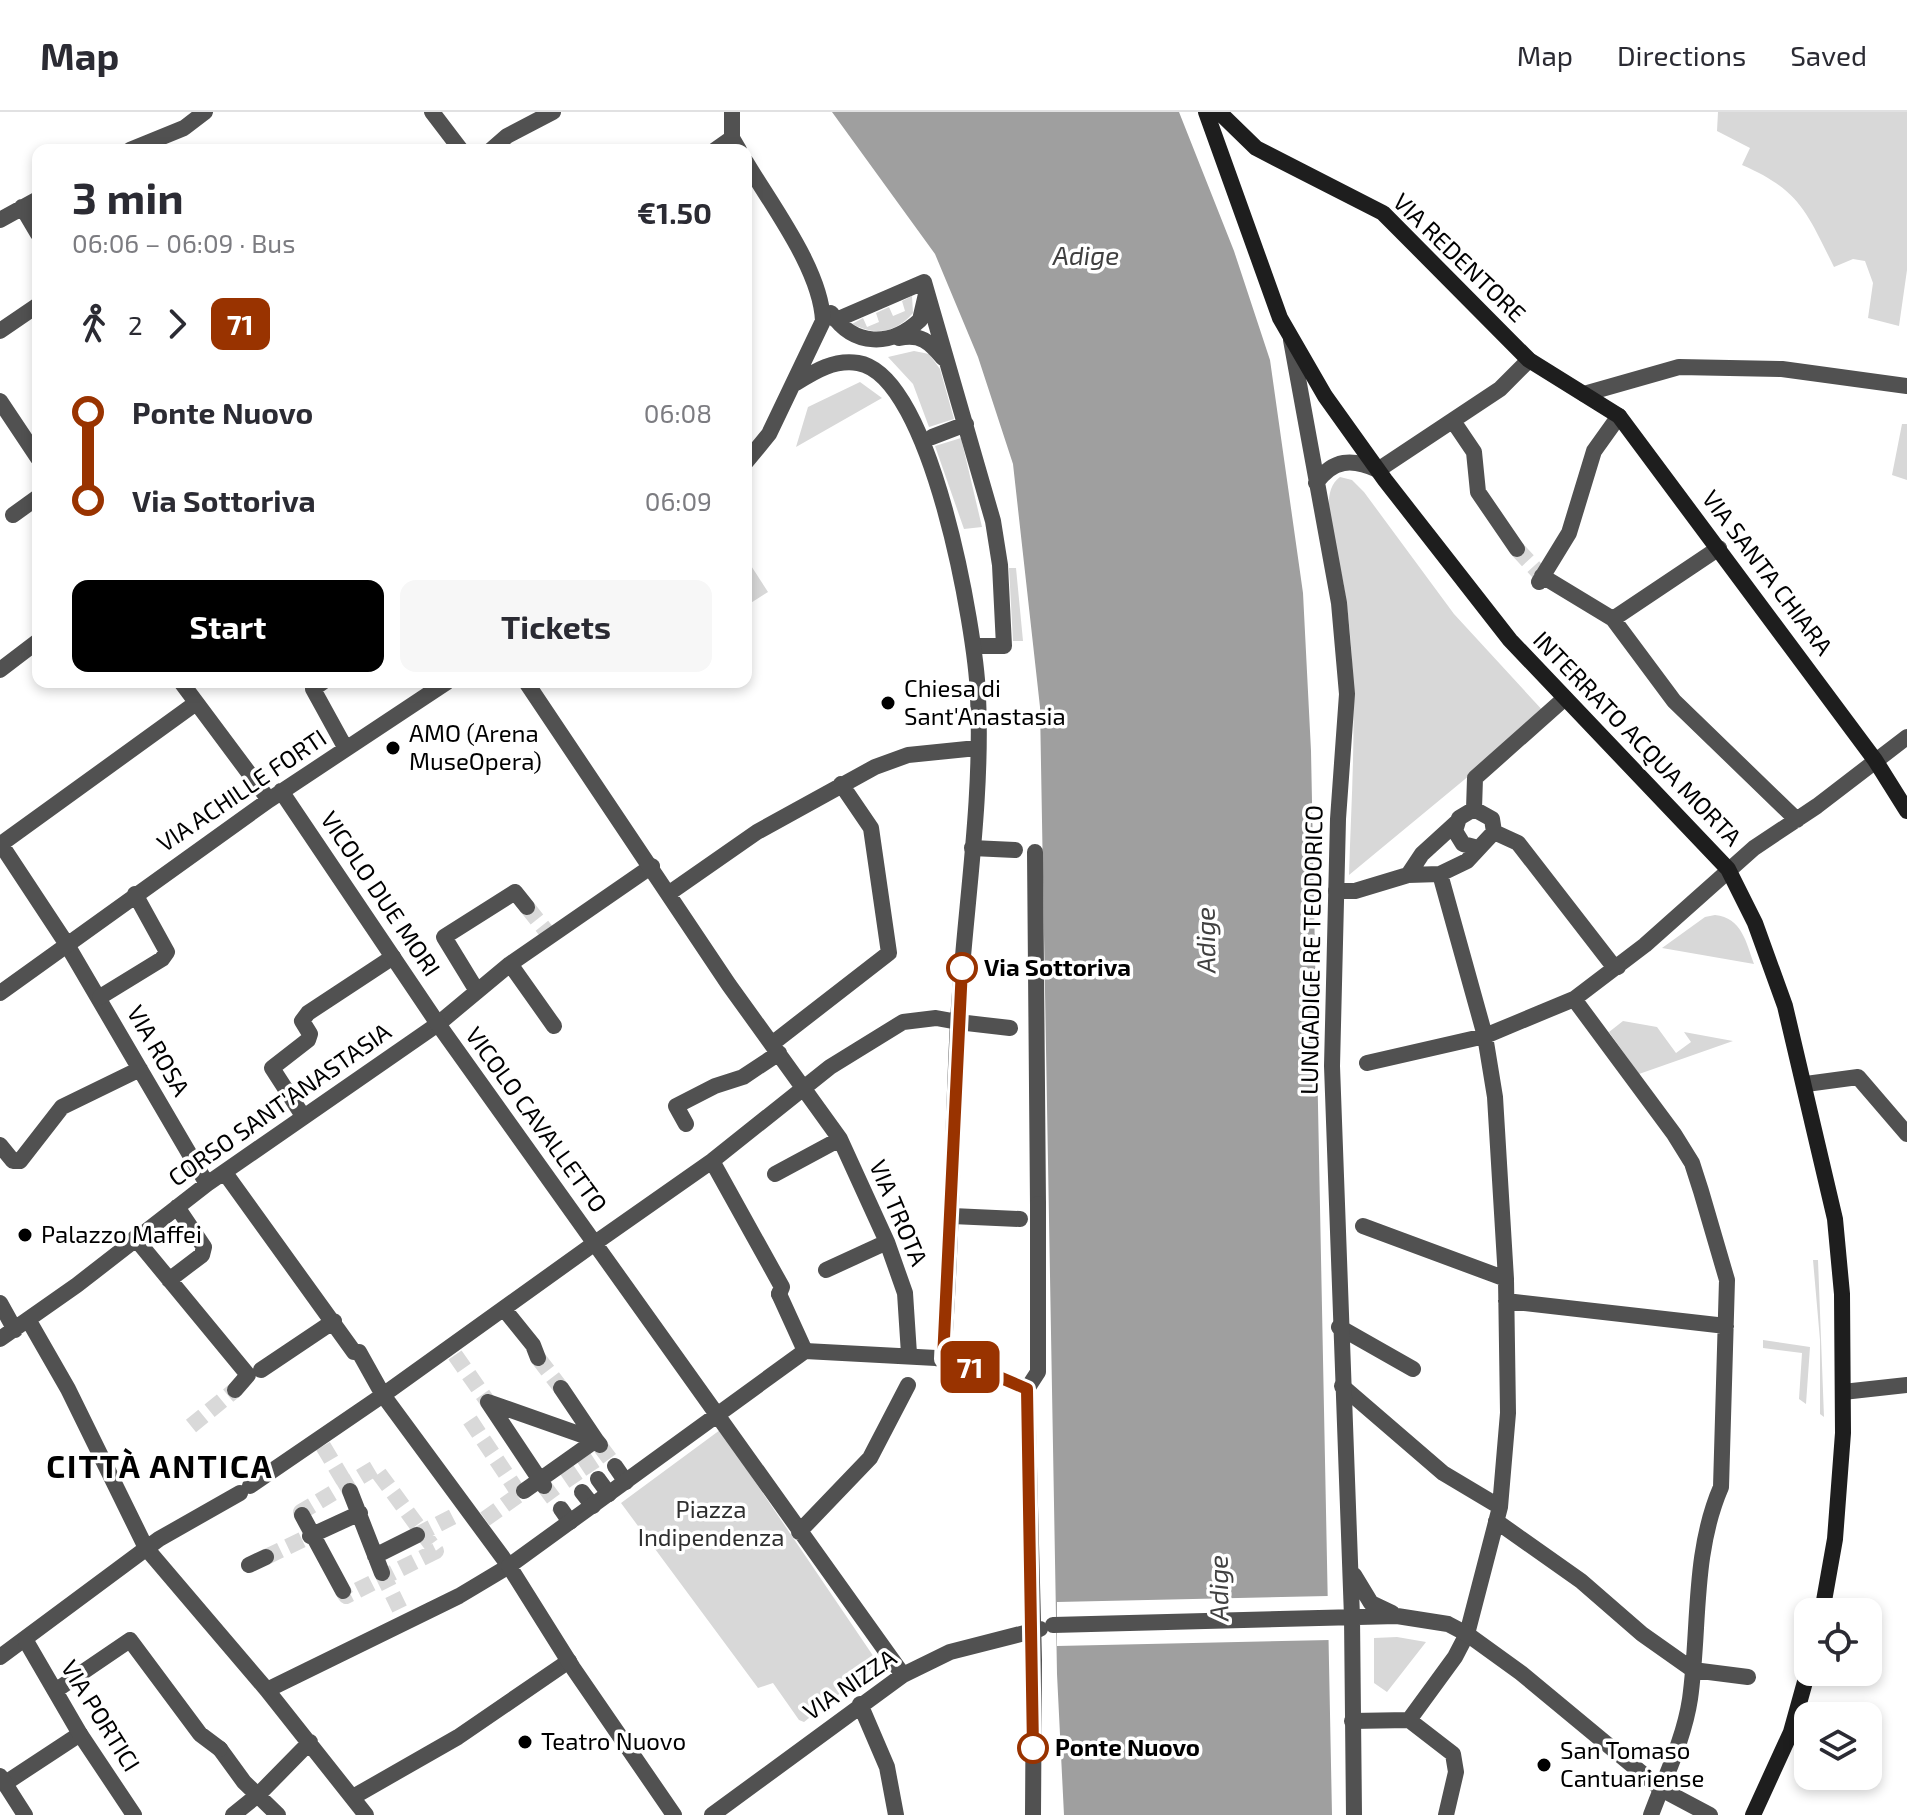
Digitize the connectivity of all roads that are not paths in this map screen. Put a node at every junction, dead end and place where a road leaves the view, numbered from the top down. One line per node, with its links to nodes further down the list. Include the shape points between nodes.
1 (205, 112): 7 (street)
2 (432, 112): 8 (street)
3 (553, 112): 9 (street)
4 (732, 112): 10 (street)
5 (1206, 112): 12 (main road, INTERRATO ACQUA MORTA)
6 (1219, 112): 11 (main road, VIA REDENTORE)
7 (147, 144)
8 (456, 144)
9 (498, 144)
10 (735, 144)
11 (1256, 148): 12 (main road); 25 (main road, VIA REDENTORE, via 1383,213)
12 (1223, 154): 24 (main road, INTERRATO ACQUA MORTA)
13 (752, 172): 19 (street)
14 (32, 202): 15 (street)
15 (22, 207): 16 (street); 17 (street)
16 (0, 220)
17 (32, 224)
18 (927, 291): 21 (street, via 924,282); 23 (street, via 920,320); 26 (street)
19 (823, 302): 21 (street); 27 (street, via 823,321)
20 (32, 309): 22 (street)
21 (836, 320): 23 (street, via 868,344)
22 (0, 331)
23 (890, 340): 26 (street, via 913,335 927,341)
24 (1291, 340): 37 (main road, INTERRATO ACQUA MORTA); 38 (street, LUNGADIGE RE TEODORICO)
25 (1529, 360): 29 (main road, VIA REDENTORE); 32 (street, via 1500,389)
26 (948, 366): 33 (street)
27 (796, 383): 36 (street); 45 (street, via 816,370 857,363 872,368 895,388 915,423 950,533)
28 (1907, 386): 29 (street, via 1782,369 1679,367)
29 (1584, 394): 31 (main road, VIA REDENTORE)
30 (1, 404): 35 (street)
31 (1619, 416): 41 (main road, VIA SANTA CHIARA); 43 (street, via 1594,451 1569,533 1541,579)
32 (1453, 421): 37 (street); 42 (street, via 1474,452 1478,492)
33 (966, 424): 34 (street); 45 (street, via 993,521 1004,646)
34 (932, 437)
35 (32, 449)
36 (752, 455)
37 (1378, 470): 38 (street, via 1345,461 1326,469); 51 (main road, INTERRATO ACQUA MORTA, via 1510,640)
38 (1316, 483): 73 (street, LUNGADIGE RE TEODORICO, via 1339,603 1347,694)
39 (32, 501): 40 (street)
40 (13, 515)
41 (1719, 548): 43 (street); 56 (main road, VIA SANTA CHIARA)
42 (1517, 549)
43 (1613, 619): 61 (street, via 1674,701)
44 (32, 646): 46 (street)
45 (975, 646): 54 (street)
46 (0, 670)
47 (185, 688): 52 (street, VICOLO DUE MORI)
48 (314, 688): 55 (street)
49 (438, 688): 55 (street, VIA ACHILLE FORTI)
50 (530, 688): 69 (street, VIA TROTA)
51 (1565, 698): 59 (street, via 1475,778); 70 (main road, INTERRATO ACQUA MORTA)
52 (196, 703): 58 (street, VICOLO DUE MORI); 64 (street)
53 (1907, 737): 56 (street)
54 (977, 748): 57 (street, via 908,755); 65 (street)
55 (346, 749): 58 (street, VIA ACHILLE FORTI)
56 (1875, 760): 60 (main road, VIA SANTA CHIARA); 61 (street)
57 (841, 784): 75 (street, via 757,832); 90 (street, via 871,828 889,953)
58 (275, 795): 74 (street, VIA ACHILLE FORTI); 78 (street, VICOLO DUE MORI)
59 (1474, 809): 62 (street); 63 (street, via 1487,813)
60 (1907, 811)
61 (1797, 820): 70 (street)
62 (1456, 823): 66 (street, via 1457,838); 72 (street)
63 (1494, 832): 66 (street); 80 (street, via 1518,843)
64 (0, 843): 77 (street, VIA ROSA)
65 (972, 848): 67 (street); 85 (street)
66 (1478, 848): 71 (street, via 1467,861)
67 (1015, 850)
68 (1035, 852): 132 (street, via 1038,1372)
69 (652, 866): 75 (street, VIA TROTA); 79 (street, CORSO SANT'ANASTASIA)
70 (1728, 869): 80 (street); 93 (main road, INTERRATO ACQUA MORTA, via 1755,923)
71 (1440, 874): 72 (street); 89 (street)
72 (1408, 875): 73 (street, via 1355,891)
73 (1336, 891): 120 (street, LUNGADIGE RE TEODORICO, via 1332,1066)
74 (135, 894): 77 (street, VIA ACHILLE FORTI); 83 (street, via 167,952)
75 (668, 894): 90 (street, VIA TROTA)
76 (527, 907): 81 (street, via 515,892 444,937)
77 (66, 943): 82 (street, VIA ACHILLE FORTI); 83 (street, VIA ROSA)
78 (393, 957): 86 (street, VICOLO DUE MORI); 95 (street, via 308,1013 302,1021 308,1040 272,1068)
79 (510, 964): 81 (street, CORSO SANT'ANASTASIA); 87 (street)
80 (1618, 967): 84 (street)
81 (477, 991): 86 (street, CORSO SANT'ANASTASIA)
82 (0, 993)
83 (100, 997): 92 (street, VIA ROSA)
84 (1574, 999): 89 (street); 119 (street, via 1692,1163 1727,1280)
85 (958, 1022): 88 (street); 94 (street, via 903,1022); 105 (street)
86 (438, 1024): 95 (street, CORSO SANT'ANASTASIA); 110 (street, VICOLO CAVALLETTO)
87 (554, 1026)
88 (1010, 1028)
89 (1485, 1036): 91 (street); 112 (street, via 1495,1097)
90 (776, 1048): 94 (street, VIA TROTA); 96 (street, via 743,1077 676,1106)
91 (1367, 1063)
92 (140, 1069): 99 (street, via 62,1107 20,1161 13,1161); 103 (street, VIA ROSA)
93 (1806, 1084): 97 (street, via 1858,1077); 134 (main road, INTERRATO ACQUA MORTA, via 1835,1219)
94 (803, 1089): 98 (street, VIA TROTA); 100 (street)
95 (303, 1116): 101 (street, CORSO SANT'ANASTASIA)
96 (686, 1124)
97 (1907, 1134)
98 (840, 1139): 102 (street); 109 (street, VIA TROTA)
99 (0, 1145)
100 (712, 1161): 110 (street); 122 (street, via 782,1287 779,1294)
101 (225, 1173): 103 (street, CORSO SANT'ANASTASIA); 117 (street)
102 (775, 1174)
103 (207, 1184): 104 (street, CORSO SANT'ANASTASIA)
104 (177, 1207): 108 (street, CORSO SANT'ANASTASIA); 113 (street, via 204,1247 202,1255)
105 (952, 1216): 106 (street); 125 (street)
106 (1020, 1219)
107 (1363, 1226): 112 (street)
108 (135, 1238): 113 (street); 118 (street, CORSO SANT'ANASTASIA)
109 (887, 1242): 111 (street); 123 (street, VIA TROTA, via 905,1293)
110 (595, 1243): 116 (street); 136 (street, VICOLO CAVALLETTO)
111 (826, 1270)
112 (1506, 1279): 114 (street)
113 (169, 1280): 127 (street)
114 (1506, 1301): 119 (street); 148 (street, via 1508,1413)
115 (0, 1303): 118 (street)
116 (504, 1309): 124 (street); 135 (street)
117 (330, 1315): 127 (street); 135 (street)
118 (22, 1326): 121 (street, CORSO SANT'ANASTASIA); 153 (street, via 68,1389)
119 (1726, 1326): 170 (street, via 1721,1487 1710,1513 1699,1573)
120 (1339, 1327): 126 (street); 130 (street, LUNGADIGE RE TEODORICO)
121 (0, 1339)
122 (805, 1351): 123 (street); 136 (street)
123 (909, 1354): 125 (street)
124 (538, 1358)
125 (943, 1359): 132 (street)
126 (1413, 1369)
127 (254, 1372): 133 (street)
128 (908, 1385): 150 (street, via 870,1458)
129 (1907, 1385): 134 (street)
130 (1342, 1386): 148 (street); 158 (street, LUNGADIGE RE TEODORICO)
131 (561, 1388): 137 (street)
132 (1027, 1389): 165 (street)
133 (235, 1390)
134 (1843, 1392): 161 (main road, INTERRATO ACQUA MORTA, via 1839,1499)
135 (386, 1398): 153 (street); 157 (street, via 462,1512 481,1522)
136 (717, 1413): 140 (street); 150 (street, VICOLO CAVALLETTO)
137 (598, 1443): 141 (street); 141 (street, via 488,1402)
138 (615, 1466): 140 (street)
139 (598, 1479): 145 (street)
140 (626, 1482): 145 (street)
141 (542, 1483): 142 (street)
142 (524, 1491)
143 (347, 1492): 147 (street)
144 (582, 1492): 146 (street)
145 (609, 1494): 146 (street)
146 (593, 1506): 157 (street, via 566,1515)
147 (360, 1513): 151 (street); 154 (street)
148 (1498, 1514): 166 (street); 170 (street)
149 (302, 1515): 151 (street)
150 (799, 1532): 171 (street, VICOLO CAVALLETTO)
151 (311, 1535): 160 (street)
152 (417, 1535): 154 (street)
153 (146, 1548): 167 (street); 174 (street)
154 (375, 1556): 159 (street)
155 (266, 1557): 156 (street)
156 (249, 1565)
157 (509, 1566): 169 (street); 174 (street)
158 (1350, 1566): 162 (street, via 1371,1603); 163 (street, LUNGADIGE RE TEODORICO); 164 (street, LUNGADIGE RE TEODORICO, via 1339,1604)
159 (382, 1573)
160 (343, 1591)
161 (1824, 1598)
162 (1397, 1616): 163 (street, VIA NIZZA); 166 (street, VIA NIZZA, via 1448,1624)
163 (1352, 1617): 164 (street, VIA NIZZA); 178 (street, LUNGADIGE RE TEODORICO)
164 (1309, 1619): 165 (street, VIA NIZZA, via 1053,1625)
165 (1033, 1632): 171 (street, VIA NIZZA, via 950,1652); 193 (street)
166 (1467, 1634): 177 (street); 182 (street, VIA NIZZA)
167 (26, 1641): 168 (street); 175 (street, VIA PORTICI)
168 (0, 1657)
169 (569, 1661): 184 (street, via 432,1753); 190 (street)
170 (1693, 1670): 172 (street); 182 (street, via 1690,1702)
171 (903, 1675): 176 (street, VIA NIZZA)
172 (1748, 1677)
173 (1804, 1686): 198 (main road, via 1791,1732)
174 (267, 1690): 180 (street)
175 (55, 1691): 179 (street, VIA PORTICI); 183 (street, via 130,1640 200,1734)
176 (860, 1704): 191 (street, VIA NIZZA); 192 (street, via 887,1767)
177 (1409, 1720): 178 (street); 195 (street, via 1453,1754 1456,1772)
178 (1352, 1721): 194 (street, LUNGADIGE RE TEODORICO)
179 (80, 1734): 181 (street); 186 (street, VIA PORTICI)
180 (310, 1742): 183 (street); 184 (street)
181 (1, 1782): 185 (street)
182 (1661, 1789): 196 (street); 197 (street, VIA NIZZA)
183 (259, 1794): 187 (street); 188 (street)
184 (353, 1797): 189 (street)
185 (25, 1815)
186 (134, 1815)
187 (233, 1815)
188 (278, 1815)
189 (366, 1815)
190 (674, 1815)
191 (712, 1815)
192 (896, 1815)
193 (1033, 1815)
194 (1354, 1815)
195 (1446, 1815)
196 (1651, 1815)
197 (1710, 1815)
198 (1753, 1815)

